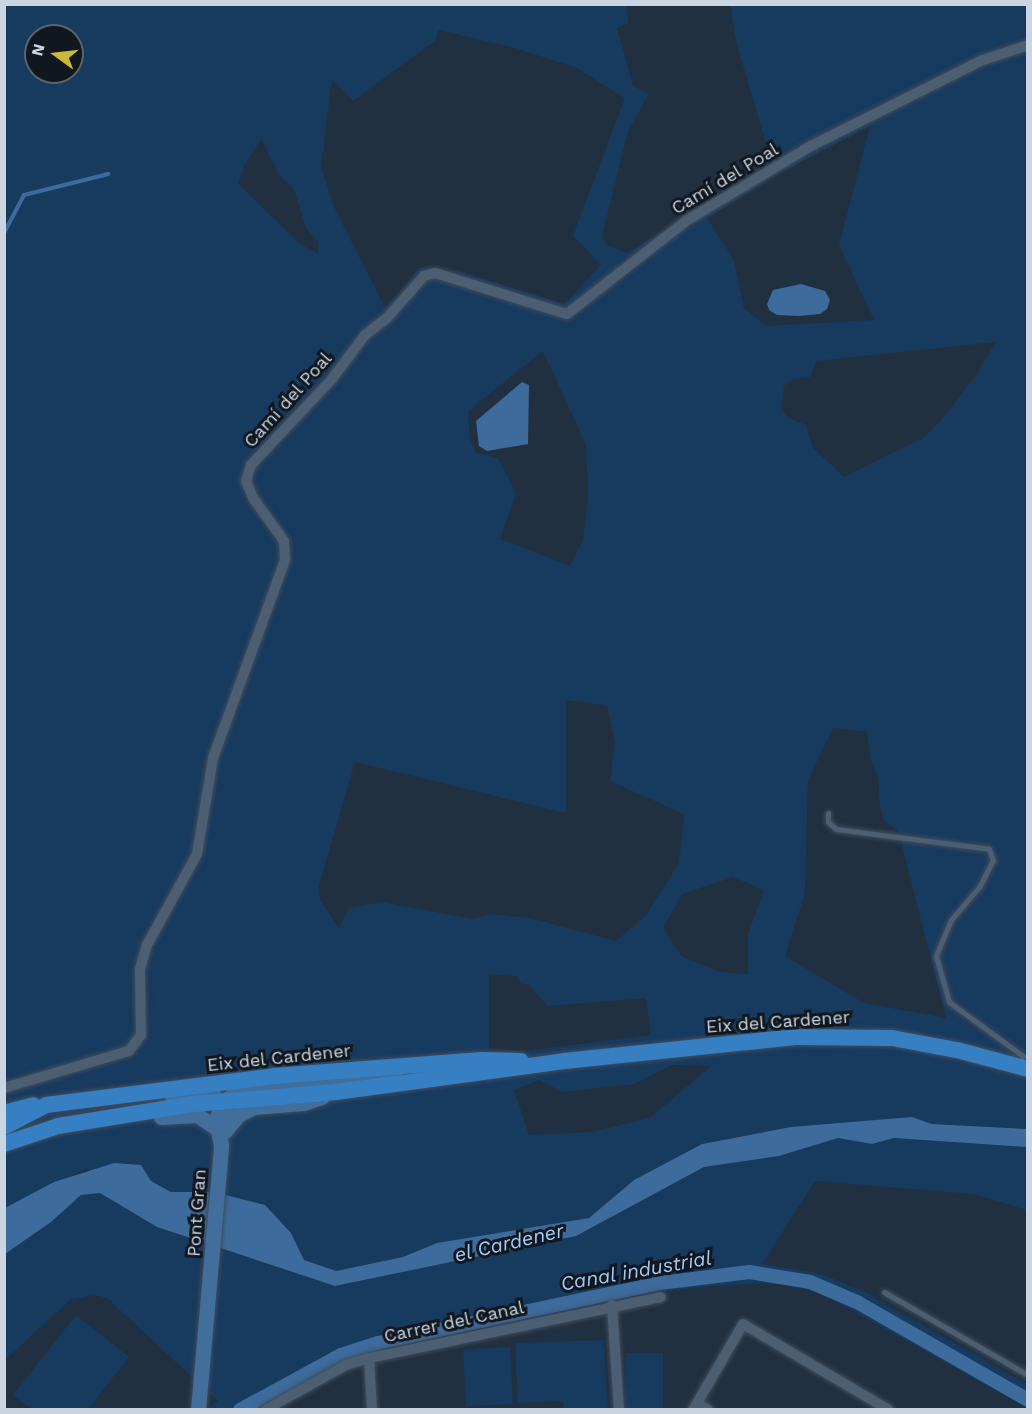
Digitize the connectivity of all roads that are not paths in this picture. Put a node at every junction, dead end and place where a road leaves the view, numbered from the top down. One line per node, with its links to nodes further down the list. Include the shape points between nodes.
1 (1028, 45): 6 (street, Camí del Poal, via 983,60 811,146 686,221 567,314 435,273 424,276 387,318 365,335 332,379 250,465 246,481 253,498 284,541 285,560 213,758 197,854 147,945 140,969 141,1035 129,1051)
2 (828, 813): 5 (lane, via 828,822 836,829 989,849 993,860 980,886 951,920 936,956 949,1002 1023,1056)
3 (564, 1061): 4 (main road, Eix del Cardener, via 481,1060); 5 (main road, Eix del Cardener, via 786,1038 853,1036 933,1045); 7 (main road, Eix del Cardener)
4 (401, 1067): 8 (main road, Eix del Cardener, via 274,1076); 9 (street, via 381,1077 235,1093)
5 (1023, 1068)
6 (4, 1088)
7 (336, 1092): 9 (main road, Eix del Cardener); 14 (street, via 303,1103 254,1107)
8 (96, 1099): 9 (street, via 131,1102 192,1095 215,1097); 10 (main road, Eix del Cardener)
9 (221, 1103): 12 (main road, Eix del Cardener); 14 (street, Pont Gran)
10 (46, 1105): 11 (main road); 13 (main road, Eix del Cardener)
11 (4, 1113)
12 (125, 1115): 14 (street, via 197,1115); 15 (main road, Eix del Cardener, via 58,1126)
13 (4, 1127)
14 (222, 1134): 22 (street, Pont Gran)
15 (4, 1144)
16 (884, 1292): 20 (lane)
17 (661, 1297): 18 (street, Carrer del Canal)
18 (612, 1305): 19 (street, Carrer del Canal); 25 (street)
19 (369, 1358): 23 (street, Carrer del Canal, via 346,1365); 24 (street)
20 (1028, 1375)
21 (695, 1406): 26 (street); 27 (street, via 743,1324)
22 (198, 1410)
23 (265, 1410)
24 (372, 1410)
25 (619, 1410)
26 (708, 1410)
27 (889, 1410)

